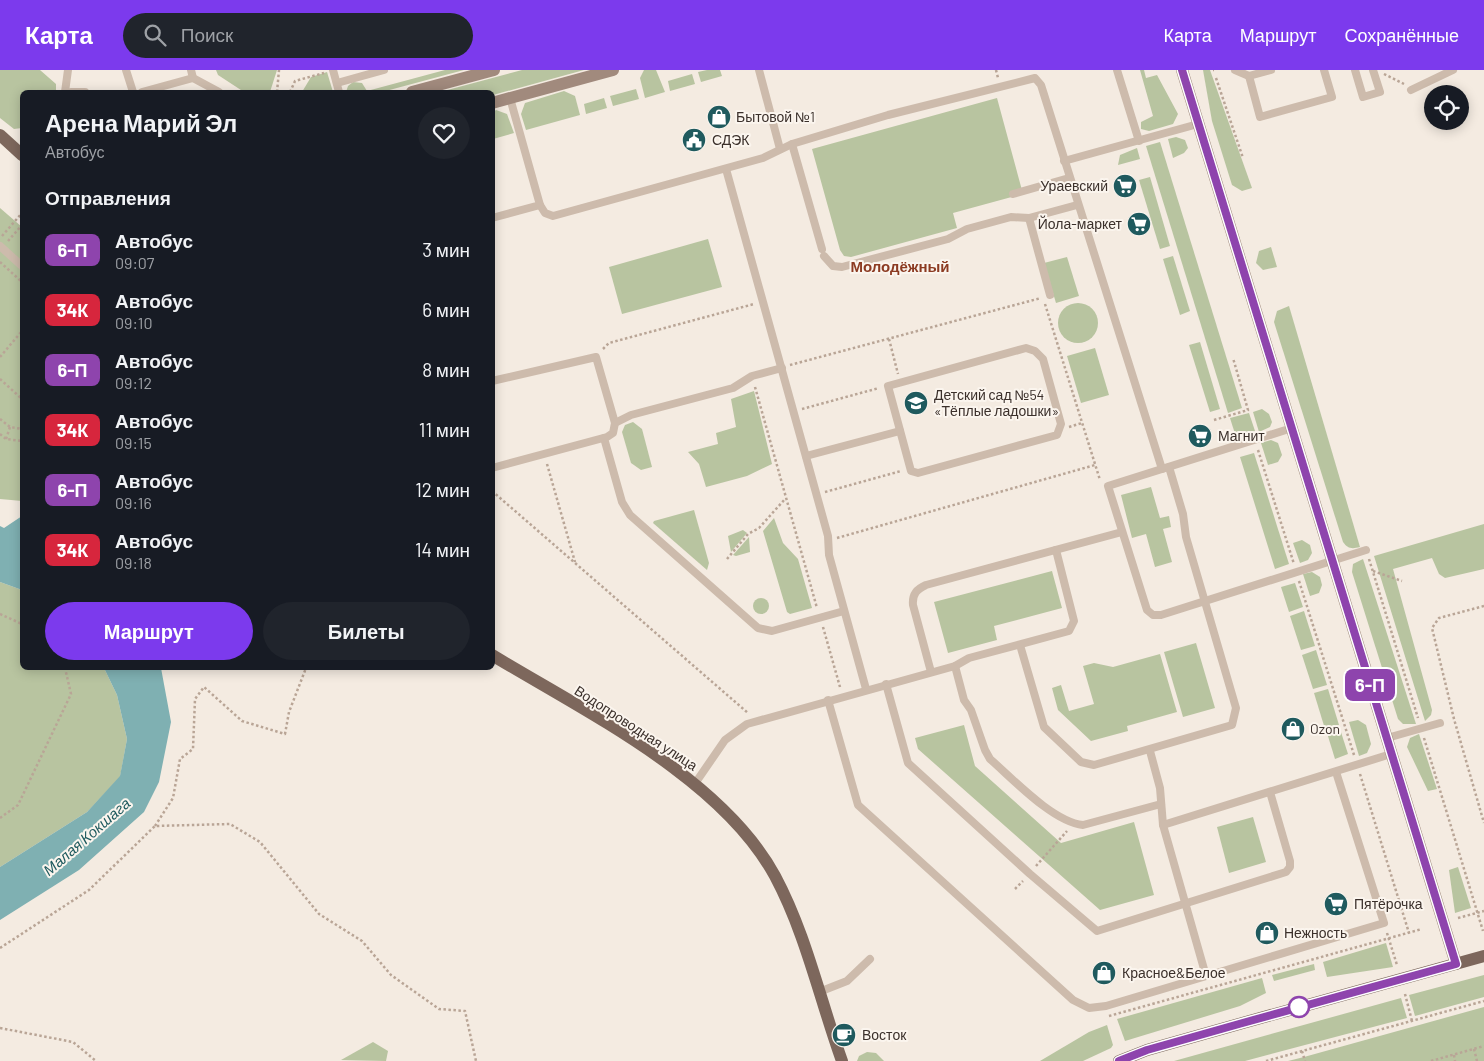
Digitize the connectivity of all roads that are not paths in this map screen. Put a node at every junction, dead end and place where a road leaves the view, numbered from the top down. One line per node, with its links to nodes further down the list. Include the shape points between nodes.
1 (68, 70): 20 (lane)
2 (126, 70): 21 (lane)
3 (190, 70): 18 (lane)
4 (333, 70): 19 (lane)
5 (384, 70): 19 (lane)
6 (494, 70): 25 (main road)
7 (613, 70): 27 (main road)
8 (760, 70): 33 (lane)
9 (1117, 70): 31 (lane)
10 (1182, 70): 29 (main road)
11 (1234, 70): 17 (lane)
12 (1271, 70): 17 (lane)
13 (1324, 70): 17 (lane, via 1332,97 1260,117)
14 (1355, 70): 15 (lane, via 1363,97 1380,92)
15 (1373, 70)
16 (1453, 70): 26 (lane)
17 (1249, 76)
18 (193, 78): 22 (lane); 23 (lane)
19 (337, 83): 24 (lane)
20 (65, 90)
21 (132, 90)
22 (149, 90)
23 (214, 90)
24 (339, 90)
25 (419, 90)
26 (1411, 90)
27 (510, 98): 28 (main road); 39 (lane)
28 (495, 102)
29 (1198, 124): 31 (lane); 49 (main road)
30 (0, 135): 34 (main road)
31 (1139, 140): 35 (lane)
32 (792, 144): 33 (lane); 35 (lane, via 1032,78 1041,85); 42 (lane, via 823,253 833,266 842,267 948,239 967,229 1011,217)
33 (780, 148): 36 (lane, via 763,158)
34 (20, 151)
35 (1064, 161): 37 (lane)
36 (726, 169): 39 (lane, via 553,216 545,213); 46 (lane)
37 (1069, 178): 38 (lane); 40 (lane)
38 (1013, 194)
39 (540, 205): 41 (lane)
40 (1077, 205): 42 (lane); 54 (lane)
41 (495, 217)
42 (1029, 218): 45 (lane)
43 (1, 247): 44 (lane)
44 (20, 264)
45 (1050, 296)
46 (782, 368): 48 (lane, via 752,376 733,388 631,415); 52 (lane)
47 (495, 380): 48 (lane, via 596,357)
48 (615, 423): 51 (lane, via 613,433)
49 (1292, 428): 54 (lane); 58 (main road)
50 (900, 431): 50 (lane, via 888,386 1026,348 1043,359 1060,424 1060,432 1053,437 918,473 910,469); 52 (lane)
51 (604, 438): 53 (lane); 60 (lane, via 622,502 630,515 758,628 772,631)
52 (806, 456): 60 (lane)
53 (495, 467)
54 (1165, 468): 55 (lane, via 1108,486); 59 (lane, via 1183,514 1186,537)
55 (1122, 532): 56 (lane); 59 (lane, via 1143,602 1150,612 1161,615)
56 (1056, 550): 61 (lane, via 1072,627 1064,633); 64 (lane, via 926,585 917,591 913,605)
57 (1366, 550): 58 (lane)
58 (1332, 560): 59 (lane); 69 (main road)
59 (1206, 601): 70 (lane, via 1236,708 1235,720 1232,726)
60 (844, 611): 66 (lane)
61 (1020, 645): 63 (lane, via 969,658); 70 (lane, via 1044,727 1081,762 1094,765)
62 (495, 658): 73 (main road, Водопроводная улица, via 656,756)
63 (955, 666): 64 (lane); 75 (lane, via 964,700 990,758 1057,816 1073,824 1092,823)
64 (931, 672): 65 (lane)
65 (886, 684): 66 (lane); 77 (lane, via 908,763 1097,931)
66 (866, 689): 67 (lane)
67 (828, 700): 73 (lane, via 742,726 725,740); 81 (lane, via 858,805 1073,1000 1096,1009)
68 (1440, 723): 69 (lane)
69 (1387, 738): 71 (main road)
70 (1150, 751): 75 (lane)
71 (1391, 754): 72 (lane); 80 (main road)
72 (1336, 772): 74 (lane); 81 (lane, via 1384,923)
73 (694, 785): 82 (main road, Водопроводная улица, via 727,813 775,875 794,916)
74 (1270, 792): 76 (lane); 77 (lane, via 1290,861 1289,869)
75 (1161, 804): 76 (lane)
76 (1163, 825): 77 (lane)
77 (1186, 905): 81 (lane)
78 (1484, 956): 80 (main road)
79 (870, 959): 82 (lane, via 847,982)
80 (1456, 964): 84 (main road, via 1147,1050)
81 (1206, 976)
82 (819, 992): 83 (main road, Водопроводная улица)
83 (842, 1061)
84 (1119, 1061)

